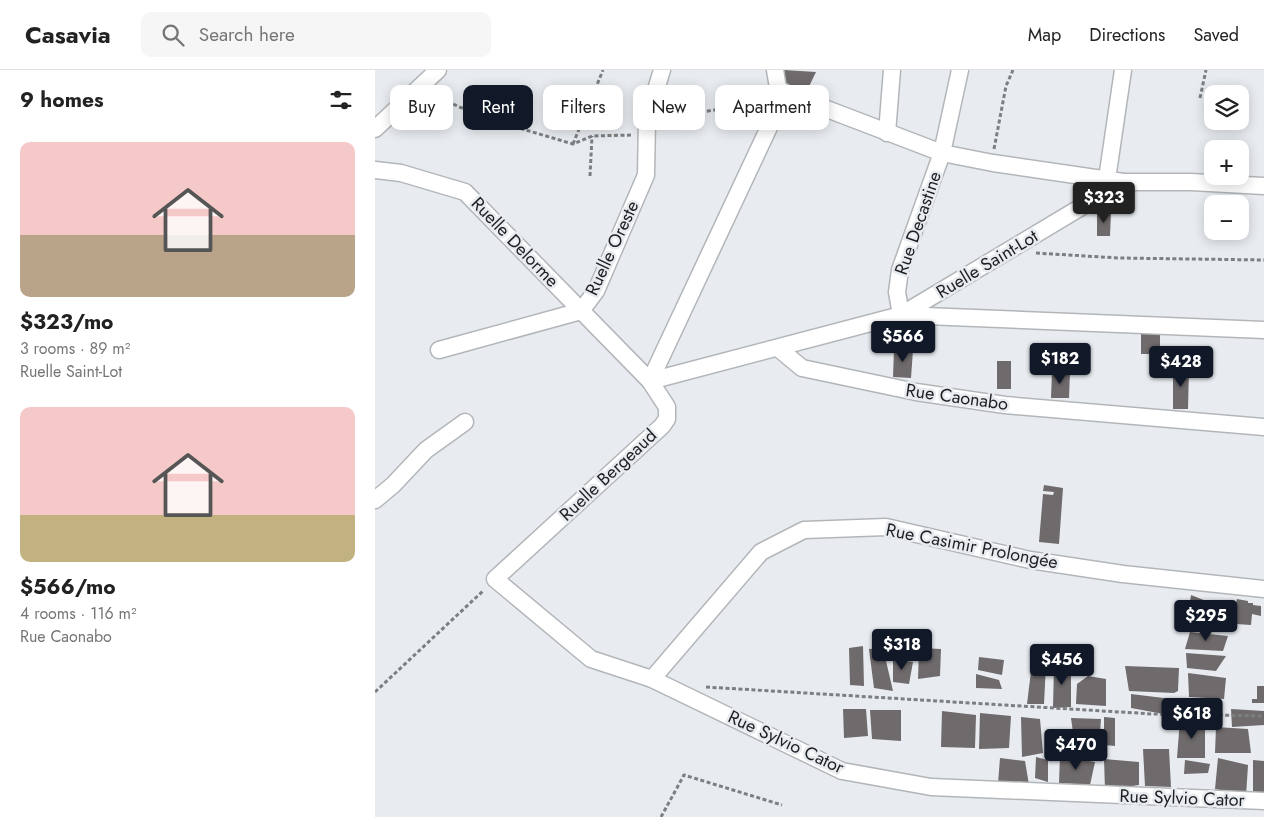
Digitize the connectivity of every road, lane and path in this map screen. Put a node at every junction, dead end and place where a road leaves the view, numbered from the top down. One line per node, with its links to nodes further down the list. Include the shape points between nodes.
1 (603, 70): 19 (path)
2 (663, 70): 17 (street, Ruelle Oreste, via 647,119)
3 (775, 70): 10 (street)
4 (892, 70): 16 (street)
5 (960, 70): 20 (street, Rue Decastine)
6 (1013, 70): 21 (path, via 1002,102)
7 (1123, 70): 24 (street)
8 (1206, 70): 11 (path)
9 (435, 73): 14 (street); 19 (path, via 453,104 482,117)
10 (778, 85)
11 (1200, 98)
12 (715, 110): 17 (path, via 657,119)
13 (829, 115): 16 (street)
14 (375, 130)
15 (768, 130): 33 (street)
16 (887, 133): 20 (street)
17 (646, 135): 18 (path); 28 (street, Ruelle Oreste, via 646,175 596,291)
18 (591, 136): 19 (path); 23 (path)
19 (573, 144)
20 (942, 153): 21 (street); 29 (street, Rue Decastine, via 900,270 897,292)
21 (993, 163): 24 (street)
22 (375, 170): 28 (street, Ruelle Delorme, via 401,173 465,192)
23 (590, 176)
24 (1115, 180): 25 (street); 29 (street, Ruelle Saint-Lot)
25 (1264, 186)
26 (1034, 253): 27 (path)
27 (1264, 260)
28 (581, 311): 32 (street, Ruelle Oreste); 33 (street, Ruelle Delorme)
29 (901, 315): 30 (street); 31 (street, Ruelle Saint-Lot)
30 (1264, 330)
31 (778, 348): 33 (street, Ruelle Saint-Lot); 35 (street, Rue Caonabo, via 802,368 916,392 1005,404)
32 (439, 350)
33 (650, 381): 37 (street, Ruelle Bergeaud, via 667,407 667,419 662,426)
34 (465, 422): 36 (street, via 426,450)
35 (1264, 427)
36 (375, 500)
37 (495, 579): 39 (street, Rue Sylvio Cator, via 591,659); 41 (path)
38 (1264, 589): 39 (street, Rue Casimir Prolongée, via 1030,560 886,528 805,530 761,552)
39 (652, 679): 43 (street, Rue Sylvio Cator, via 841,771 931,787)
40 (702, 686): 42 (path, via 1153,714)
41 (375, 692)
42 (1264, 716)
43 (1264, 801)
44 (782, 805): 45 (path, via 684,775)
45 (661, 817)

